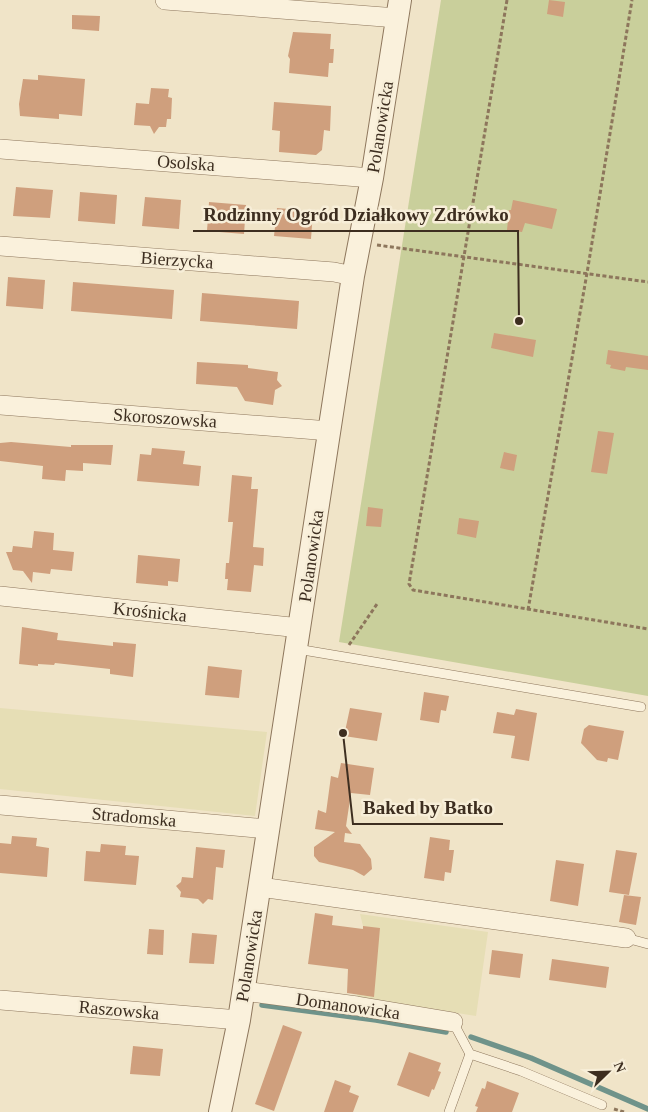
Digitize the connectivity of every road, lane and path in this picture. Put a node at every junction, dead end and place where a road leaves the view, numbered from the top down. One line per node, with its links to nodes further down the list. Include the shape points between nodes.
1 (165, 0): 4 (street)
2 (507, 0): 9 (path)
3 (632, 0): 10 (path)
4 (398, 9): 6 (street, Polanowicka)
5 (0, 149): 6 (street, Osolska)
6 (372, 178): 7 (street, Polanowicka)
7 (359, 243): 9 (path); 11 (street, Polanowicka)
8 (0, 246): 11 (street, Bierzycka, via 325,271)
9 (462, 257): 10 (path); 17 (path, via 409,584 414,590)
10 (588, 273): 12 (path); 17 (path)
11 (353, 276): 14 (street, Polanowicka)
12 (648, 282)
13 (0, 405): 14 (street, Skoroszowska)
14 (330, 431): 19 (street, Polanowicka)
15 (0, 596): 19 (street, Krośnicka)
16 (377, 604): 20 (path, via 347,647)
17 (528, 610): 18 (path)
18 (648, 629)
19 (298, 638): 20 (lane); 23 (street, Polanowicka)
20 (345, 657): 21 (lane)
21 (642, 707)
22 (0, 805): 23 (street, Stradomska)
23 (267, 829): 24 (street, Polanowicka)
24 (260, 888): 25 (street); 27 (street, Polanowicka)
25 (626, 938): 26 (lane)
26 (648, 944)
27 (243, 991): 29 (street, Polanowicka); 30 (street, Domanowicka)
28 (0, 1000): 29 (street, Raszowska)
29 (239, 1020): 33 (street, Polanowicka)
30 (452, 1022): 31 (lane)
31 (470, 1054): 32 (lane, via 521,1070); 34 (lane)
32 (602, 1105)
33 (220, 1112)
34 (449, 1112)

